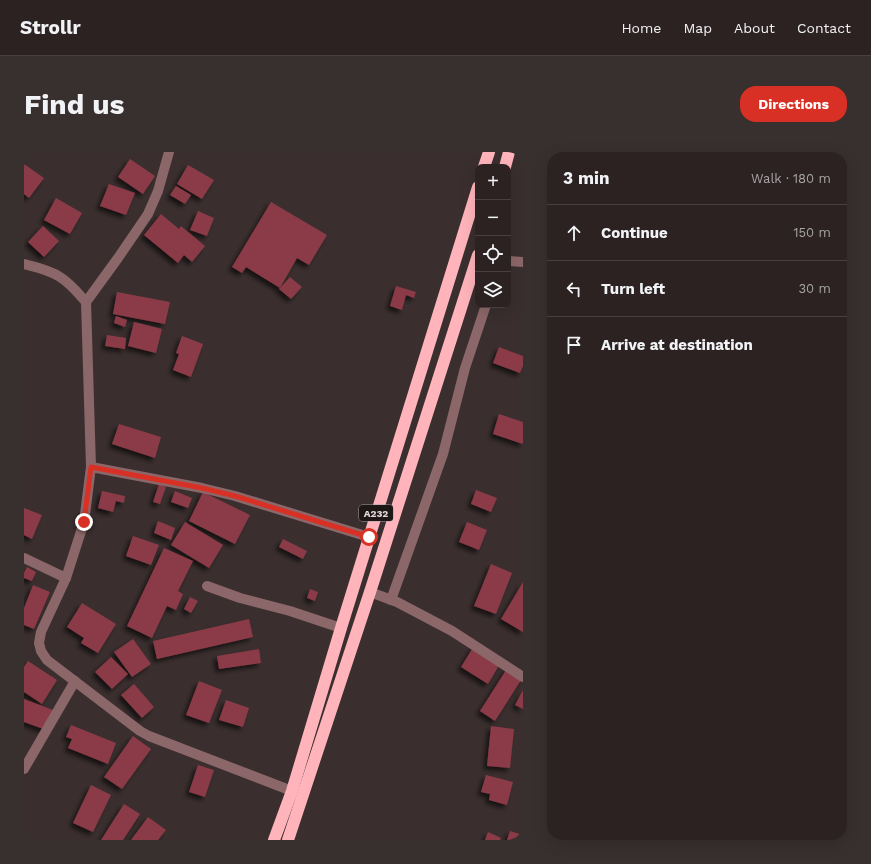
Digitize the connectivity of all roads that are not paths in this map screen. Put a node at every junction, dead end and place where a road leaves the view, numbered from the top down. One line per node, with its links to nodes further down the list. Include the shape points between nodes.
1 (168, 152): 11 (street, via 158,191 148,214)
2 (489, 152): 4 (highway)
3 (509, 152): 5 (highway)
4 (485, 164)
5 (506, 164)
6 (475, 197): 14 (highway, A232)
7 (511, 261): 8 (street)
8 (523, 262)
9 (24, 264): 11 (street, via 60,277)
10 (475, 266): 18 (highway, A232)
11 (86, 302): 13 (street)
12 (485, 308): 19 (street, via 465,368 443,454)
13 (91, 467): 14 (street, via 242,498); 16 (street, via 84,522)
14 (369, 537): 20 (highway, A232)
15 (24, 558): 16 (street)
16 (66, 578): 22 (street, via 41,632 39,643 47,660)
17 (207, 586): 20 (street)
18 (370, 592): 19 (street); 26 (highway, A232)
19 (391, 600): 21 (street, via 452,631)
20 (341, 628): 24 (highway, A232)
21 (523, 677)
22 (75, 681): 23 (street); 24 (street, via 150,736)
23 (24, 769)
24 (292, 791): 25 (highway, A232)
25 (274, 840)
26 (288, 840)

